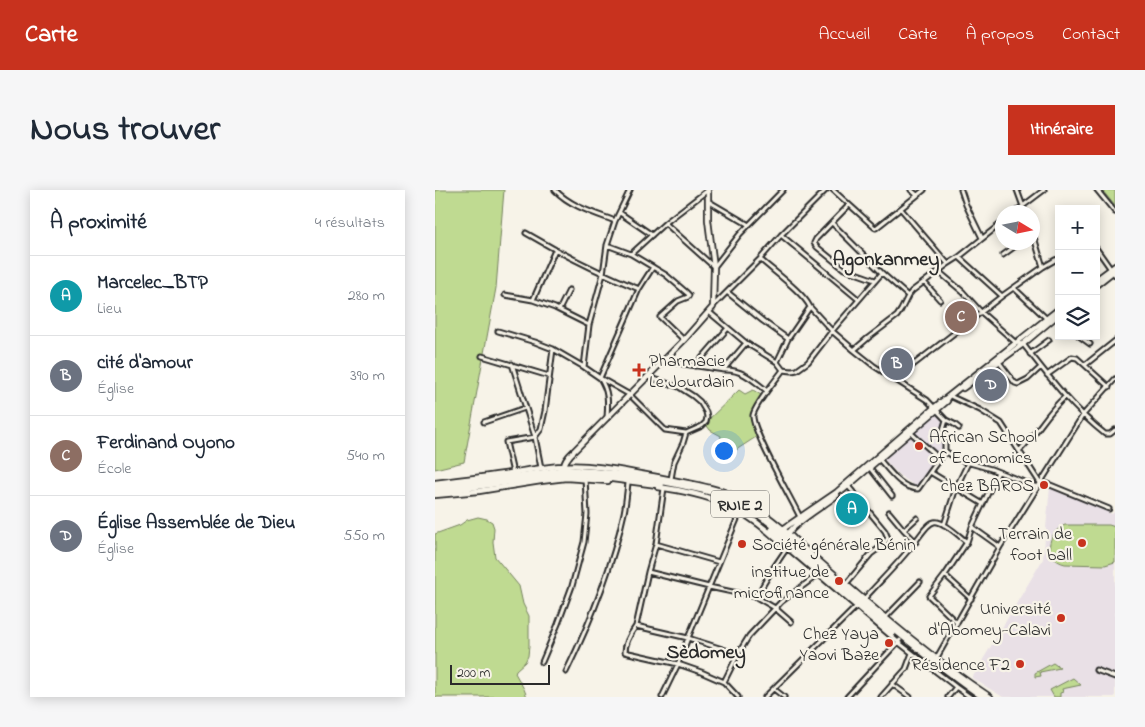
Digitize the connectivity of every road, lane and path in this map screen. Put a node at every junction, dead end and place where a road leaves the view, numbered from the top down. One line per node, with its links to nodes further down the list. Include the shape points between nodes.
1 (555, 190): 21 (street, via 565,199)
2 (630, 190): 20 (street)
3 (708, 190): 14 (main road); 22 (street)
4 (783, 190): 24 (street)
5 (826, 190): 28 (street)
6 (833, 190): 15 (street)
7 (911, 190): 13 (street)
8 (924, 190): 13 (street)
9 (961, 190): 29 (street)
10 (1017, 190): 16 (street)
11 (1044, 190): 17 (street)
12 (1097, 190): 19 (street)
13 (917, 195): 18 (street)
14 (707, 201): 24 (street); 42 (main road)
15 (849, 205): 18 (street, via 876,228); 23 (street)
16 (1023, 205)
17 (1024, 205)
18 (901, 208): 40 (street)
19 (1115, 212)
20 (619, 213): 21 (street); 27 (street)
21 (615, 221): 30 (street)
22 (665, 223): 27 (street); 42 (street)
23 (832, 223): 46 (street); 49 (street, via 814,241 815,245 844,269)
24 (749, 225): 42 (street)
25 (995, 228): 29 (street)
26 (526, 233): 31 (street)
27 (653, 235): 35 (street)
28 (781, 235): 38 (street); 60 (street)
29 (982, 238): 37 (street)
30 (607, 245): 35 (street); 47 (street)
31 (555, 250): 47 (street); 59 (street)
32 (1011, 250): 36 (street)
33 (1038, 250): 43 (street)
34 (1098, 250): 44 (street)
35 (631, 254): 41 (street)
36 (1003, 256)
37 (959, 257): 40 (street); 58 (street)
38 (759, 259): 55 (street); 63 (street, via 801,294)
39 (1055, 260): 43 (street)
40 (948, 264): 45 (street)
41 (653, 267): 53 (street); 75 (street, via 673,279 689,295 660,317)
42 (714, 267): 62 (main road)
43 (1043, 267): 52 (street)
44 (1114, 270): 48 (main road); 51 (main road)
45 (938, 271): 50 (street); 66 (street)
46 (882, 273): 49 (street); 57 (street)
47 (603, 274): 53 (street); 70 (street)
48 (1100, 278)
49 (875, 280): 60 (street)
50 (924, 282): 57 (street); 61 (street)
51 (1100, 282)
52 (1014, 288): 58 (street); 68 (street)
53 (639, 289): 100 (street)
54 (569, 290): 64 (street)
55 (727, 292): 62 (street); 74 (street)
56 (505, 295): 59 (street)
57 (908, 296): 84 (street, via 897,316)
58 (1002, 296): 66 (street)
59 (533, 300): 64 (street)
60 (858, 300): 73 (street)
61 (940, 300)
62 (713, 307): 65 (main road)
63 (810, 307): 73 (street); 74 (street)
64 (559, 310): 70 (street)
65 (709, 312): 71 (street); 75 (main road)
66 (981, 312): 80 (street); 101 (street)
67 (1055, 312): 68 (main road)
68 (1047, 318): 80 (main road)
69 (1055, 319): 81 (main road)
70 (589, 325): 93 (street)
71 (727, 328): 79 (street); 92 (street)
72 (497, 330): 83 (street)
73 (832, 331): 84 (street); 96 (street, via 808,362 792,372)
74 (788, 339): 88 (street)
75 (684, 340): 87 (main road)
76 (1049, 340): 85 (street)
77 (1084, 340): 82 (street)
78 (1115, 341): 91 (street)
79 (746, 343): 88 (street); 95 (street)
80 (1016, 343): 81 (street); 102 (main road)
81 (1023, 344): 85 (street); 89 (main road)
82 (1090, 344)
83 (553, 349): 93 (street); 98 (street)
84 (854, 350): 101 (street)
85 (1030, 354): 94 (street)
86 (483, 356): 90 (street)
87 (664, 361): 92 (street); 99 (main road)
88 (777, 362): 96 (street)
89 (999, 362): 94 (street, via 1016,384); 102 (main road)
90 (512, 364): 98 (street); 109 (street)
91 (1085, 365): 97 (street, via 1072,357); 104 (street)
92 (695, 366): 95 (street)
93 (584, 367): 100 (street)
94 (1041, 367): 97 (street)
95 (724, 370): 105 (street, via 741,372)
96 (783, 370): 105 (street)
97 (1047, 375): 108 (street)
98 (549, 376): 119 (street, via 541,429)
99 (648, 377): 106 (main road); 118 (street, via 679,387 700,402 706,412 706,422)
100 (600, 378): 106 (street); 112 (street, via 606,388)
101 (895, 378): 110 (street)
102 (974, 378): 107 (main road); 110 (main road)
103 (1115, 379): 104 (street)
104 (1109, 387): 111 (street)
105 (767, 390): 146 (street, via 753,415 755,426)
106 (630, 395): 112 (main road); 118 (street, via 665,430)
107 (952, 397): 110 (main road); 121 (street, via 1001,423)
108 (1065, 397): 111 (street); 121 (street)
109 (525, 408): 114 (street); 119 (street)
110 (936, 408): 113 (street); 117 (main road)
111 (1083, 415): 116 (street, via 1105,434); 135 (street)
112 (607, 418): 127 (main road, via 570,455)
113 (947, 420): 115 (street); 120 (street, via 943,430)
114 (484, 422)
115 (959, 428)
116 (1115, 430)
117 (909, 431): 122 (main road); 123 (street)
118 (686, 433): 132 (street)
119 (535, 437): 125 (street); 130 (street, via 506,442)
120 (945, 451): 123 (street); 124 (street)
121 (1019, 451): 135 (street)
122 (878, 458): 126 (main road); 128 (street, via 899,481 917,490); 146 (main road)
123 (939, 458): 128 (street)
124 (969, 463): 129 (street); 139 (street)
125 (541, 468): 127 (main road); 130 (main road)
126 (870, 468): 136 (main road); 141 (street)
127 (564, 470): 132 (main road, via 585,466); 137 (highway, RNIE 2 / RNIE 2); 140 (highway, RNIE 2 / RNIE 2, via 542,477); 151 (highway, RNIE 2 / RNIE 2, via 641,477 720,494 756,513)
128 (930, 472): 139 (street)
129 (998, 472): 135 (street); 142 (street)
130 (513, 473): 134 (main road)
131 (585, 478): 133 (main road); 140 (main road, via 541,480 479,492); 178 (street, via 587,514 583,542 572,586)
132 (671, 479): 151 (main road, via 738,499 760,512)
133 (628, 482): 138 (main road); 181 (street, via 625,512 601,591)
134 (435, 483)
135 (1039, 485): 143 (street, via 1048,484); 155 (street)
136 (848, 486): 151 (main road); 162 (street, via 885,531 887,538)
137 (435, 487)
138 (665, 488): 144 (main road, via 717,500); 154 (street)
139 (956, 488): 142 (street); 148 (street)
140 (435, 494)
141 (892, 496)
142 (983, 504): 149 (street)
143 (1109, 509)
144 (741, 511): 151 (main road); 157 (street)
145 (889, 512): 150 (street)
146 (801, 518): 151 (main road)
147 (917, 518): 150 (street)
148 (944, 525): 152 (street, via 933,522); 153 (street)
149 (972, 527): 153 (street); 155 (street)
150 (904, 530): 152 (street)
151 (783, 536): 156 (street); 162 (main road, via 799,544); 174 (highway, RNIE 2 / RNIE 2); 177 (highway, RNIE 2 / RNIE 2)
152 (915, 542): 165 (street)
153 (967, 542): 160 (street)
154 (656, 544): 157 (street); 158 (street)
155 (1000, 547): 166 (street)
156 (787, 548): 159 (street); 164 (street)
157 (719, 562): 163 (street)
158 (648, 572): 163 (street); 172 (street)
159 (819, 574): 167 (street); 168 (street)
160 (945, 575): 166 (street); 171 (street, via 929,596)
161 (920, 582): 169 (street)
162 (846, 584): 165 (main road)
163 (709, 588): 164 (street); 173 (street)
164 (756, 597): 168 (street)
165 (864, 599): 169 (main road)
166 (971, 599): 171 (street)
167 (855, 607): 174 (street); 186 (street)
168 (775, 608): 170 (street); 176 (street, via 749,636)
169 (886, 617): 177 (main road)
170 (791, 622)
171 (957, 623): 177 (street)
172 (636, 626): 173 (street); 179 (street, via 625,652)
173 (688, 638): 176 (street); 179 (street)
174 (899, 641): 175 (street); 191 (street); 196 (highway, RNIE 2 / RNIE 2)
175 (912, 653): 184 (street, via 906,669); 185 (street)
176 (738, 654): 183 (street)
177 (935, 660): 197 (highway, RNIE 2 / RNIE 2); 198 (main road)
178 (542, 662)
179 (678, 664): 183 (street); 187 (street)
180 (1096, 670): 182 (street)
181 (566, 672)
182 (1115, 677)
183 (724, 682): 188 (street)
184 (892, 684): 192 (street); 193 (street)
185 (955, 687): 194 (street); 195 (street)
186 (775, 689): 189 (street); 190 (street)
187 (662, 697)
188 (738, 697)
189 (765, 697)
190 (784, 697)
191 (847, 697)
192 (881, 697)
193 (910, 697)
194 (948, 697)
195 (970, 697)
196 (977, 697)
197 (983, 697)
198 (989, 697)

